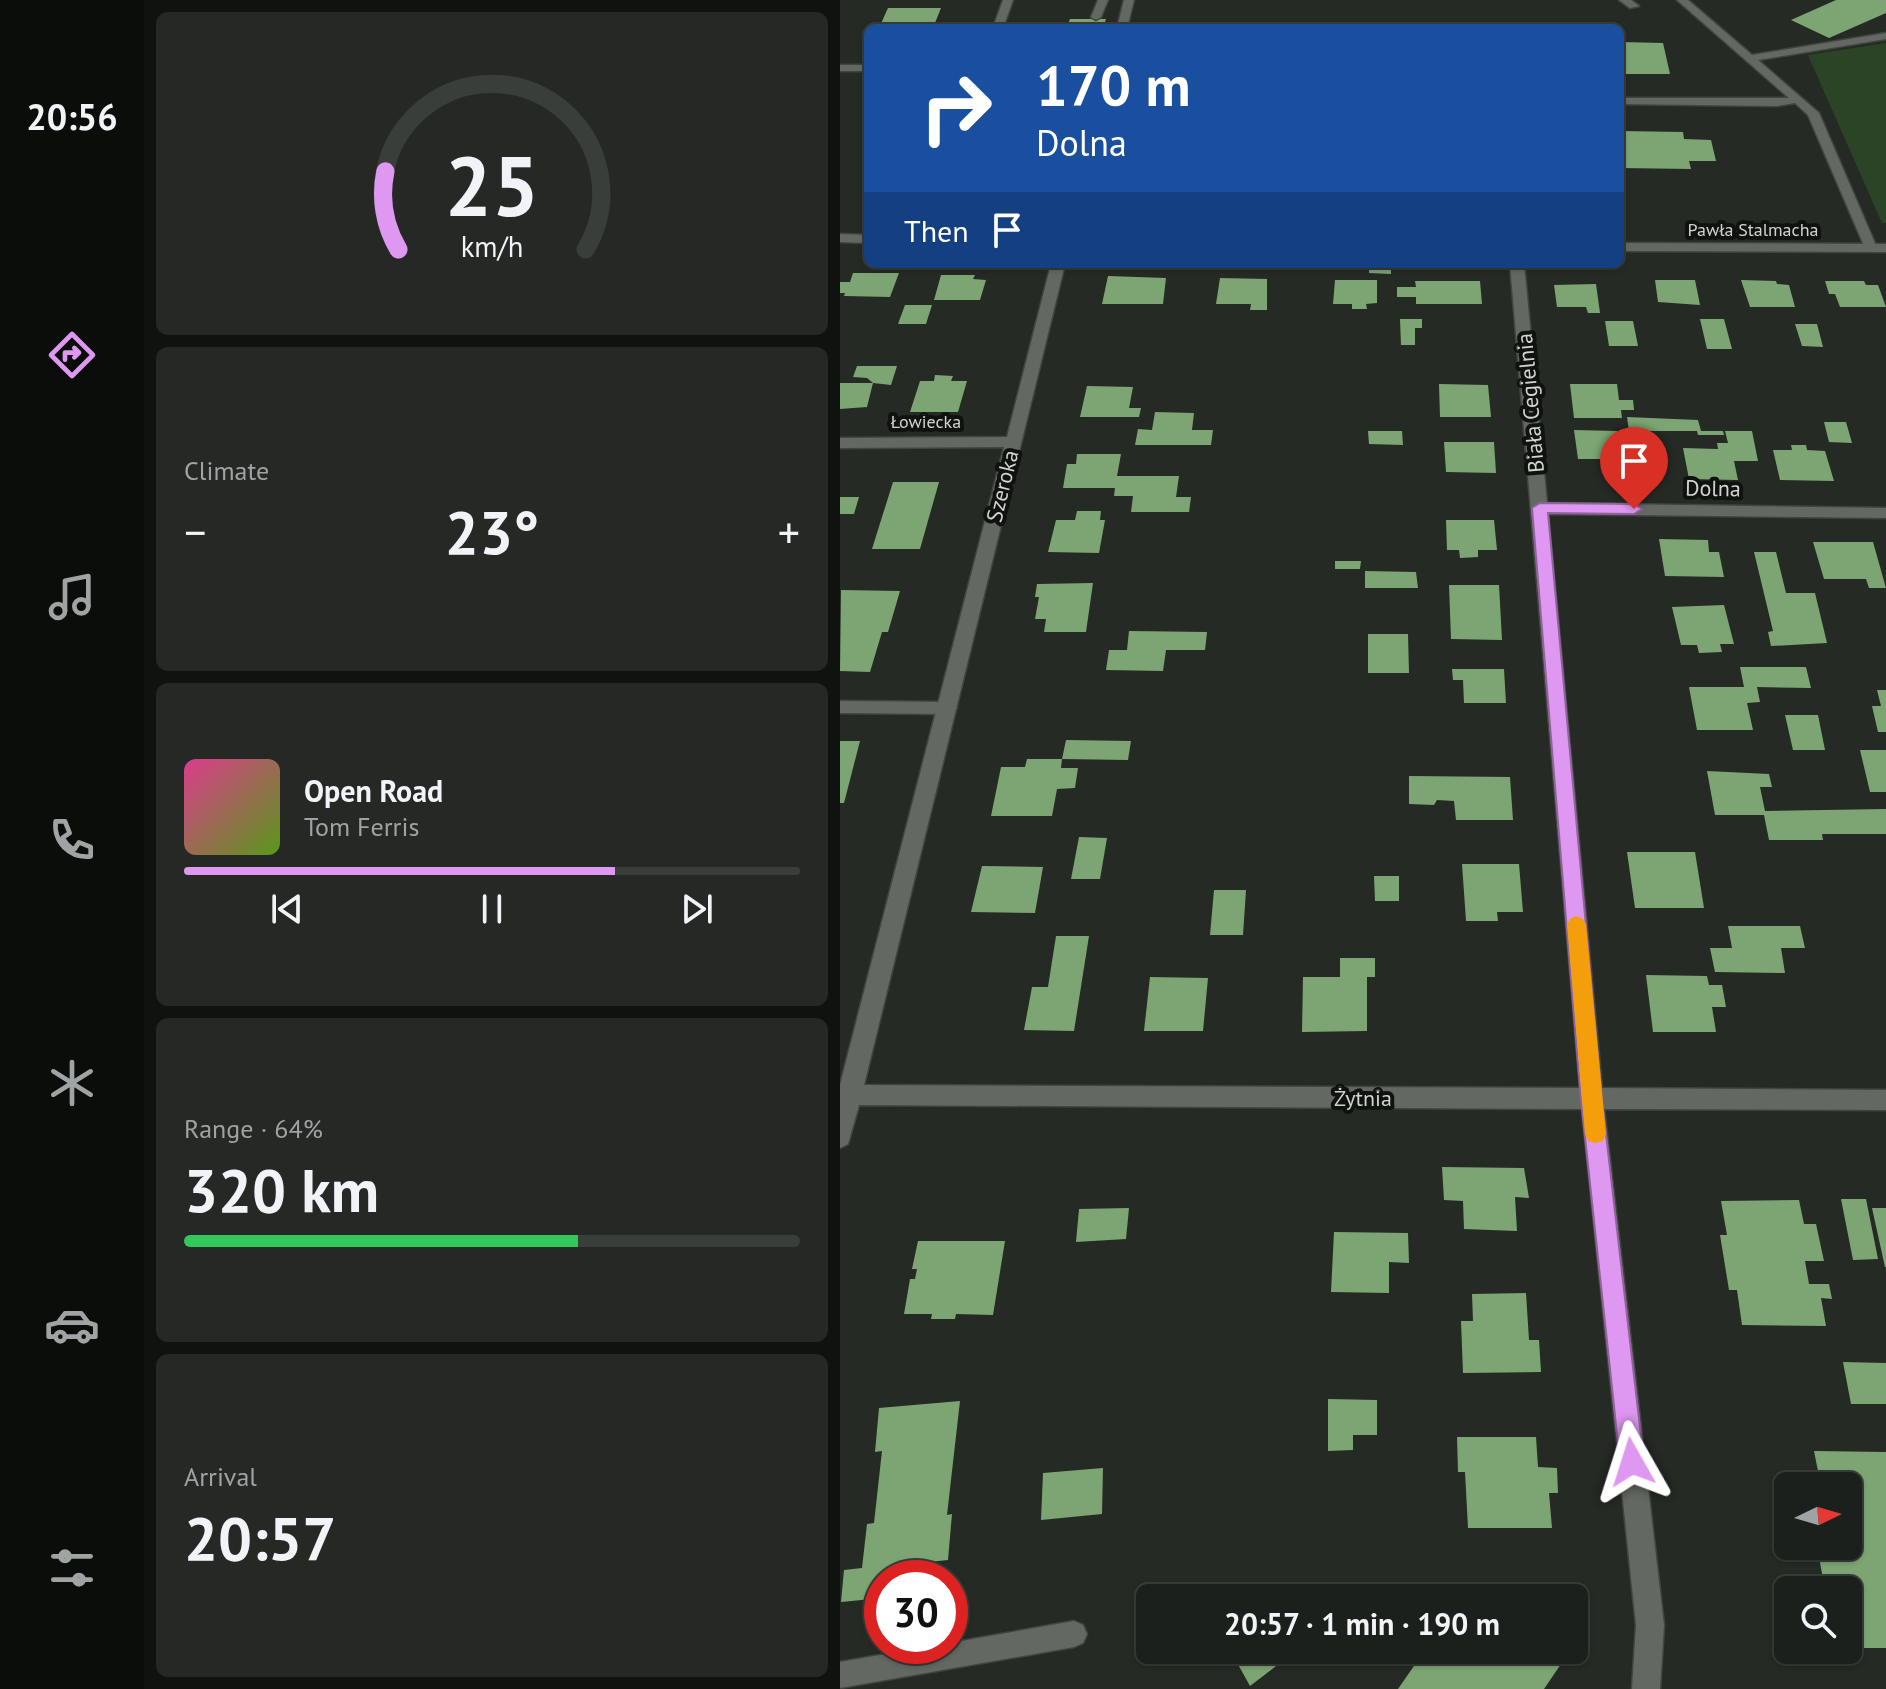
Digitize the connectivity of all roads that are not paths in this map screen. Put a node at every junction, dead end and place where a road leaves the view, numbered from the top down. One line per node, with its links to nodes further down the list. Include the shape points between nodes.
1 (1008, 0): 6 (lane)
2 (1103, 0): 5 (lane)
3 (1129, 0): 7 (lane)
4 (1682, 0): 9 (lane)
5 (1096, 17)
6 (999, 24)
7 (1123, 24)
8 (1886, 36): 9 (lane)
9 (1752, 58): 12 (lane)
10 (840, 68): 11 (lane)
11 (864, 68)
12 (1799, 99): 13 (lane); 17 (lane, via 1813,113)
13 (1624, 101)
14 (840, 238): 15 (street)
15 (864, 239)
16 (1624, 247): 17 (street, Pawła Stalmacha)
17 (1878, 248)
18 (1057, 268): 20 (street, Szeroka)
19 (1517, 268): 22 (street, Biała Cegielnia)
20 (1013, 442): 21 (street, Łowiecka); 25 (street, Szeroka)
21 (840, 443)
22 (1540, 508): 23 (street, Dolna); 27 (street, Biała Cegielnia)
23 (1886, 513)
24 (840, 707): 25 (lane)
25 (949, 708): 26 (street, Szeroka)
26 (845, 1095): 27 (street, Żytnia); 29 (street, Szeroka)
27 (1592, 1100): 28 (street, Żytnia); 32 (street, Biała Cegielnia, via 1650,1625)
28 (1886, 1100)
29 (840, 1137)
30 (1074, 1634): 31 (lane)
31 (840, 1675)
32 (1646, 1689)

